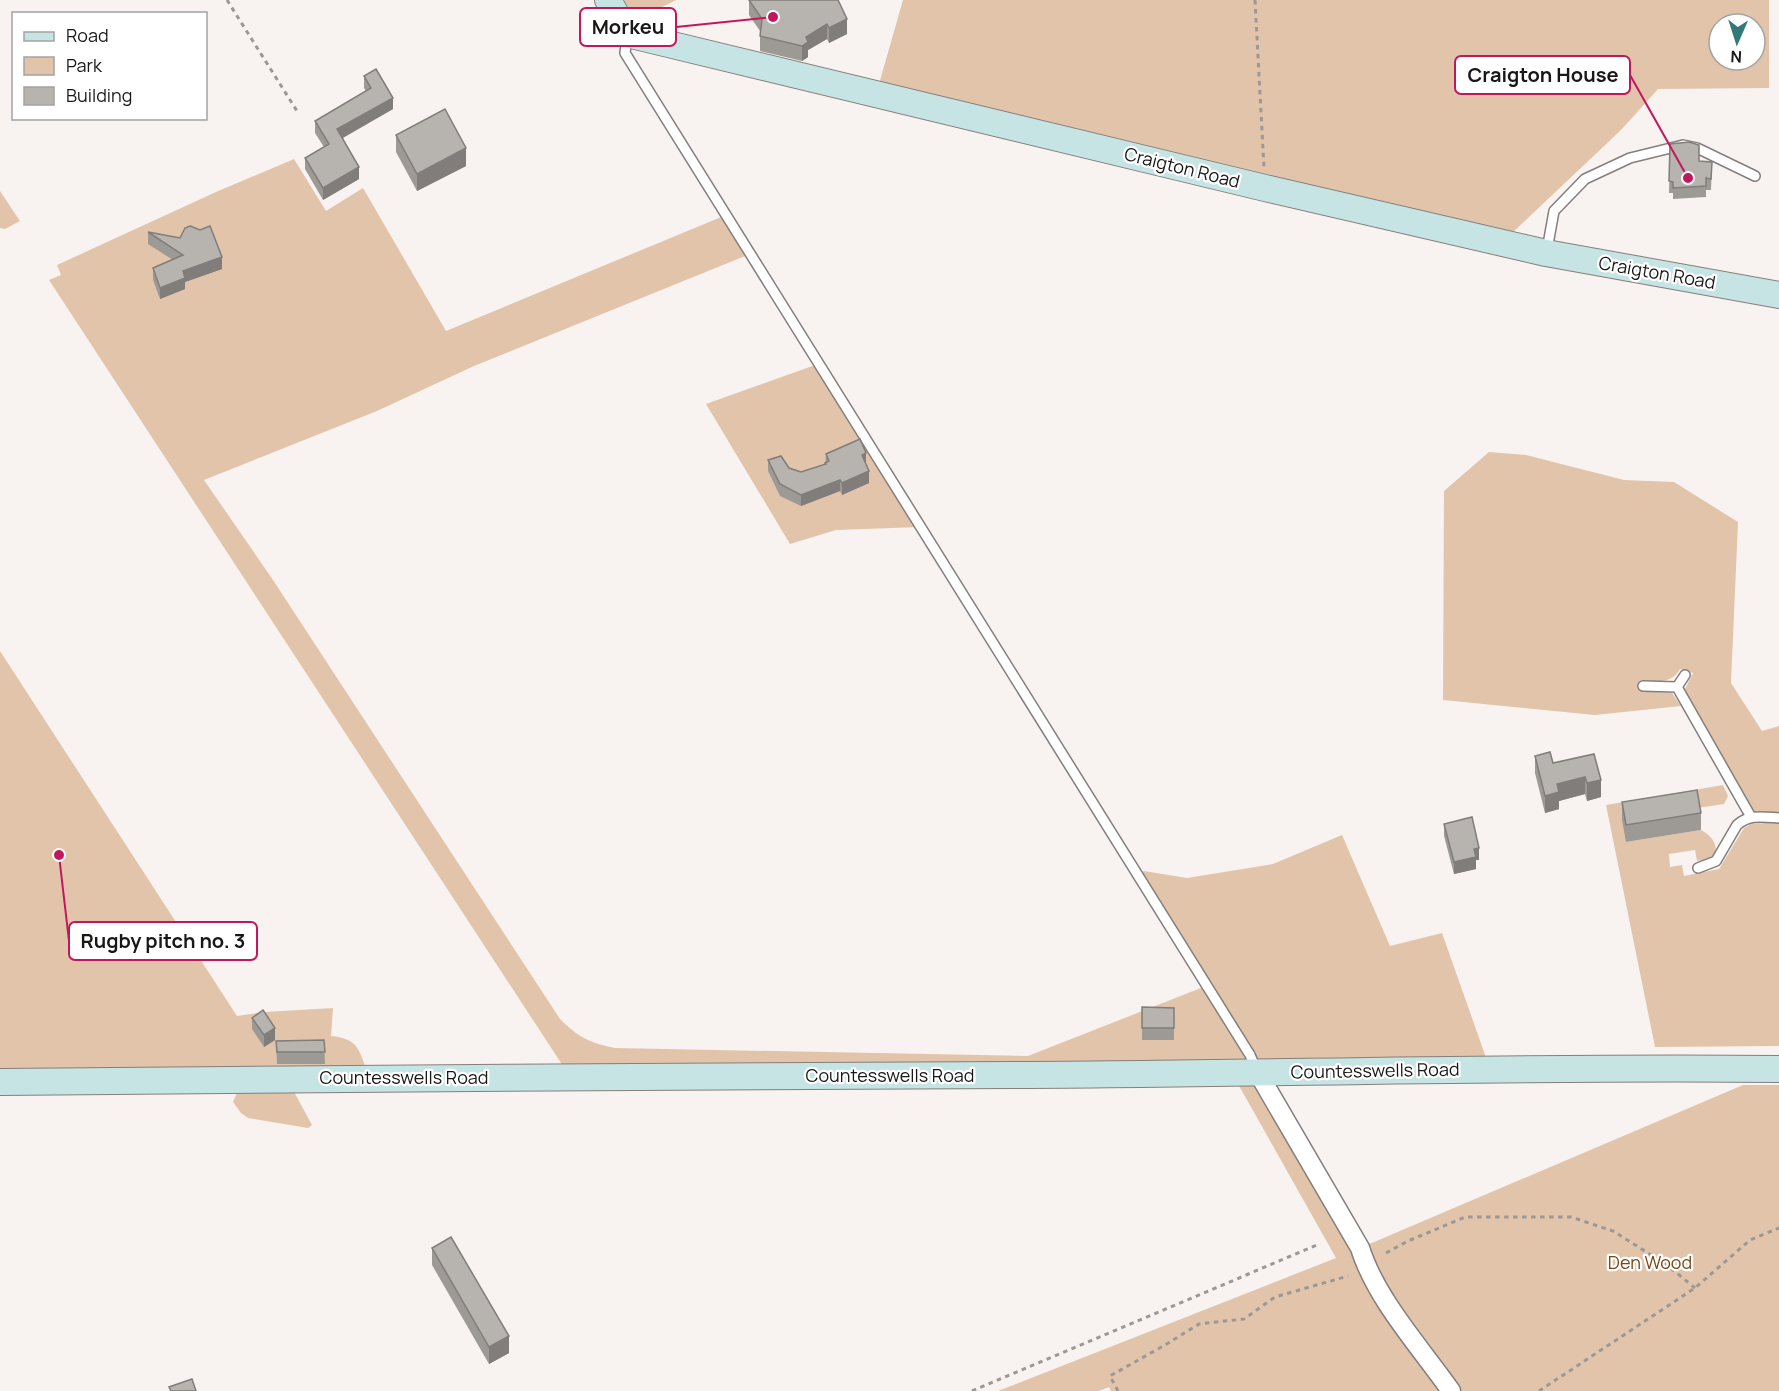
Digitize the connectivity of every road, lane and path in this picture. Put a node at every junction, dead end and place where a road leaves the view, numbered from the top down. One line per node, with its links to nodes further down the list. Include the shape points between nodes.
1 (227, 0): 5 (path)
2 (608, 0): 4 (street)
3 (1256, 0): 7 (path)
4 (627, 34): 7 (street, Craigton Road); 17 (lane, via 625,53)
5 (297, 111)
6 (1755, 176): 8 (lane, via 1697,147 1683,145 1630,158 1585,179 1554,212)
7 (1265, 188): 8 (street, Craigton Road)
8 (1546, 253): 9 (street, Craigton Road)
9 (1779, 295)
10 (1685, 675): 12 (lane)
11 (1644, 686): 12 (lane)
12 (1677, 687): 13 (lane)
13 (1751, 817): 14 (lane); 15 (lane, via 1737,825 1716,861)
14 (1779, 818)
15 (1698, 868)
16 (1779, 1069): 17 (street, Countesswells Road)
17 (1258, 1073): 18 (street, Countesswells Road); 26 (street, via 1387,1302)
18 (0, 1082)
19 (1779, 1228): 23 (path, via 1750,1240)
20 (1317, 1245): 24 (path)
21 (1386, 1253): 23 (path, via 1465,1217 1571,1217 1612,1231 1667,1264)
22 (1348, 1276): 25 (path, via 1275,1297 1244,1319 1199,1324 1110,1376)
23 (1695, 1288): 27 (path)
24 (972, 1391)
25 (1118, 1391)
26 (1451, 1391)
27 (1539, 1391)

